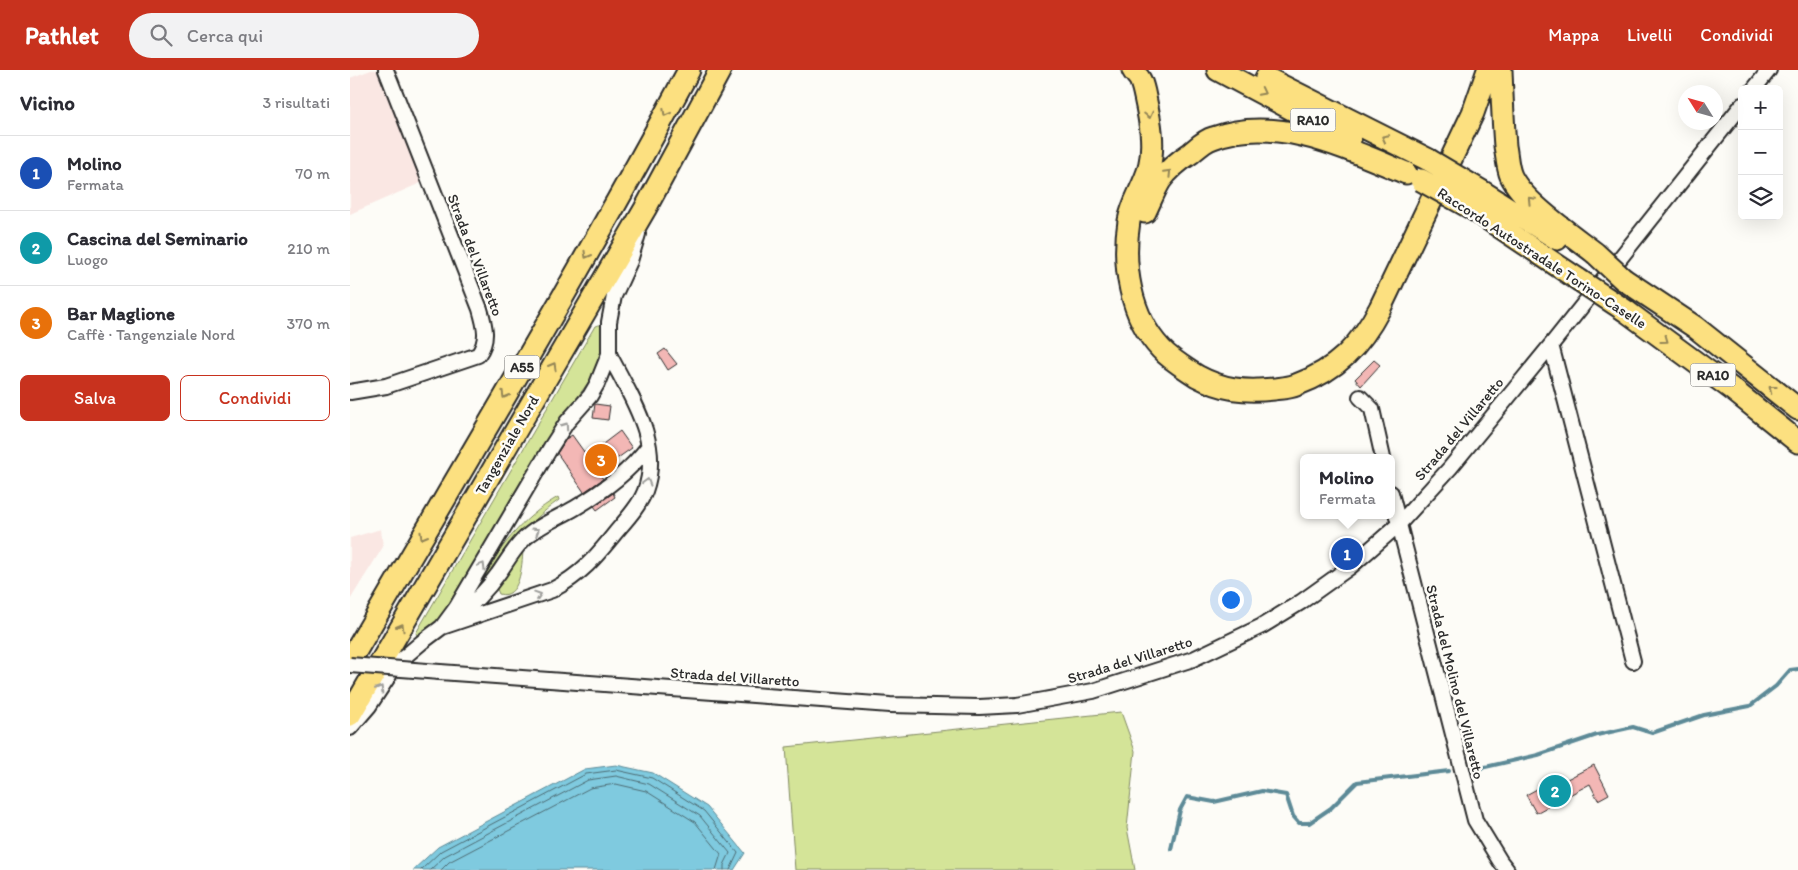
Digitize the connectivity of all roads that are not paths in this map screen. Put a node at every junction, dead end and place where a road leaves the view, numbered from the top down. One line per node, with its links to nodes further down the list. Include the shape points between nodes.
1 (386, 70): 19 (street, Strada del Villaretto, via 486,329 484,346 478,355 386,386)
2 (689, 70): 28 (highway, Tangenziale Nord / A55, one-way to 28, via 590,250)
3 (720, 70): 14 (highway, Tangenziale Nord / A55)
4 (1133, 70): 16 (highway, one-way to 16, via 1142,82 1152,129 1149,167 1129,220 1127,268)
5 (1218, 70): 12 (highway, Raccordo Autostradale Torino-Caselle / RA10, one-way to 12, via 1295,109)
6 (1250, 70): 13 (highway, Raccordo Autostradale Torino-Caselle / RA10, one-way to 6, bridge, via 1429,160)
7 (1488, 70): 16 (highway, via 1473,113 1373,322 1355,348 1327,370 1294,386 1251,392 1208,381 1184,368 1161,349 1144,326 1133,302)
8 (1501, 70): 15 (highway, one-way to 8, via 1542,212 1512,177 1502,121)
9 (1769, 70): 10 (street)
10 (1757, 85)
11 (1738, 110): 17 (street, Strada del Villaretto)
12 (1413, 176): 13 (highway, Raccordo Autostradale Torino-Caselle / RA10, bridge); 16 (highway, one-way to 12, via 1137,233 1161,180 1182,159 1211,138 1240,130 1306,136)
13 (1478, 200): 15 (highway, Raccordo Autostradale Torino-Caselle / RA10); 22 (highway, Raccordo Autostradale Torino-Caselle / RA10, one-way to 22, bridge, via 1579,280 1732,389)
14 (645, 210): 18 (street, via 610,311); 31 (highway, Tangenziale Nord / A55, one-way to 14)
15 (1594, 256): 21 (highway, Raccordo Autostradale Torino-Caselle / RA10, one-way to 15, bridge, via 1695,327)
16 (1130, 282)
17 (1551, 345): 26 (street, Strada del Villaretto, via 1450,468); 29 (street)
18 (609, 354): 23 (street, via 642,418); 27 (street, one-way to 18, via 563,428 590,396)
19 (350, 392)
20 (1360, 397): 24 (street, via 1372,409)
21 (1798, 409)
22 (1798, 442)
23 (648, 447): 27 (street, one-way to 23, via 484,593 523,540 613,482); 27 (street, one-way to 23, via 552,590 582,571 639,503 649,475)
24 (1382, 454)
25 (1395, 512): 26 (street, Strada del Molino del Villaretto)
26 (1398, 525): 30 (street, Strada del Villaretto, bridge, via 1350,567 1301,602 1262,626 1193,659 1094,691 1017,705 890,705); 33 (street, Strada del Molino del Villaretto, via 1475,820)
27 (442, 628): 32 (street, one-way to 27, via 402,659)
28 (350, 661)
29 (1633, 661)
30 (350, 665)
31 (350, 715)
32 (350, 728)
33 (1507, 870)

